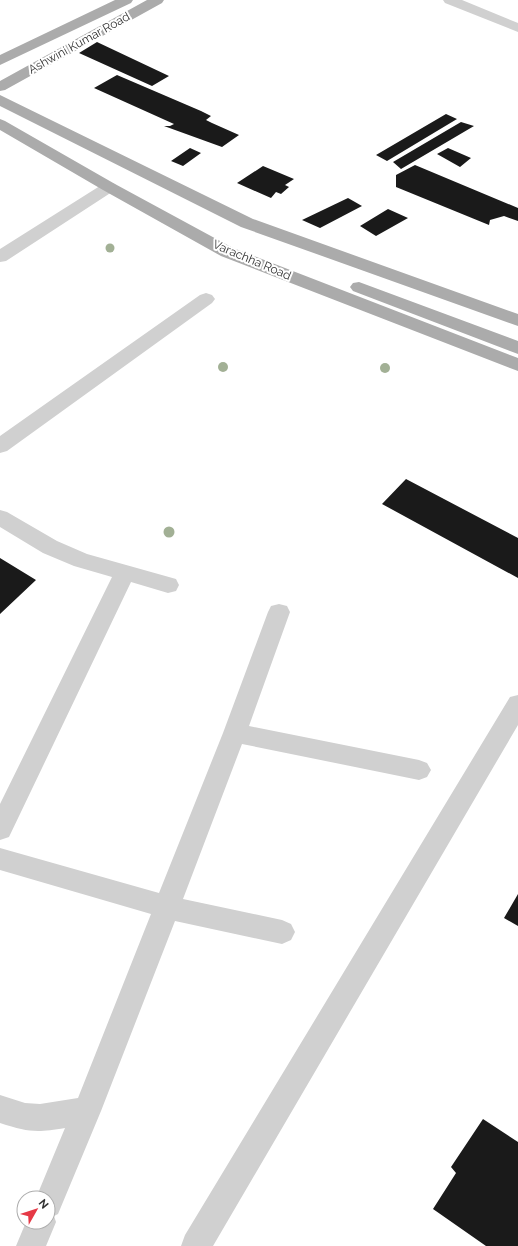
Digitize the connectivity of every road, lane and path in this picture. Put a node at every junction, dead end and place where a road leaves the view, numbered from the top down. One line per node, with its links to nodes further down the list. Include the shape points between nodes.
1 (126, 0): 5 (main road, Ashwini Kumar Road)
2 (157, 0): 6 (main road, Ashwini Kumar Road)
3 (450, 0): 4 (street)
4 (518, 28)
5 (0, 61)
6 (0, 86)
7 (0, 100): 13 (main road, via 247,223 264,242)
8 (0, 124): 9 (main road, Varachha Road)
9 (109, 187): 10 (main road, Varachha Road); 11 (street)
10 (214, 245): 14 (main road, via 249,245); 15 (main road, Varachha Road)
11 (0, 257)
12 (206, 299): 16 (street)
13 (517, 322)
14 (518, 348)
15 (518, 365)
16 (0, 446)
17 (0, 517): 18 (street, via 50,547 81,560)
18 (125, 573): 19 (street); 24 (street)
19 (168, 585)
20 (279, 612): 22 (street)
21 (518, 704): 33 (street)
22 (235, 733): 23 (street); 26 (street)
23 (419, 770)
24 (0, 829)
25 (0, 859): 26 (street)
26 (166, 907): 27 (street); 29 (street)
27 (282, 932)
28 (0, 1109): 29 (street, via 25,1117 40,1118)
29 (87, 1111): 30 (street)
30 (54, 1190)
31 (37, 1230): 32 (street)
32 (30, 1246)
33 (196, 1246)

